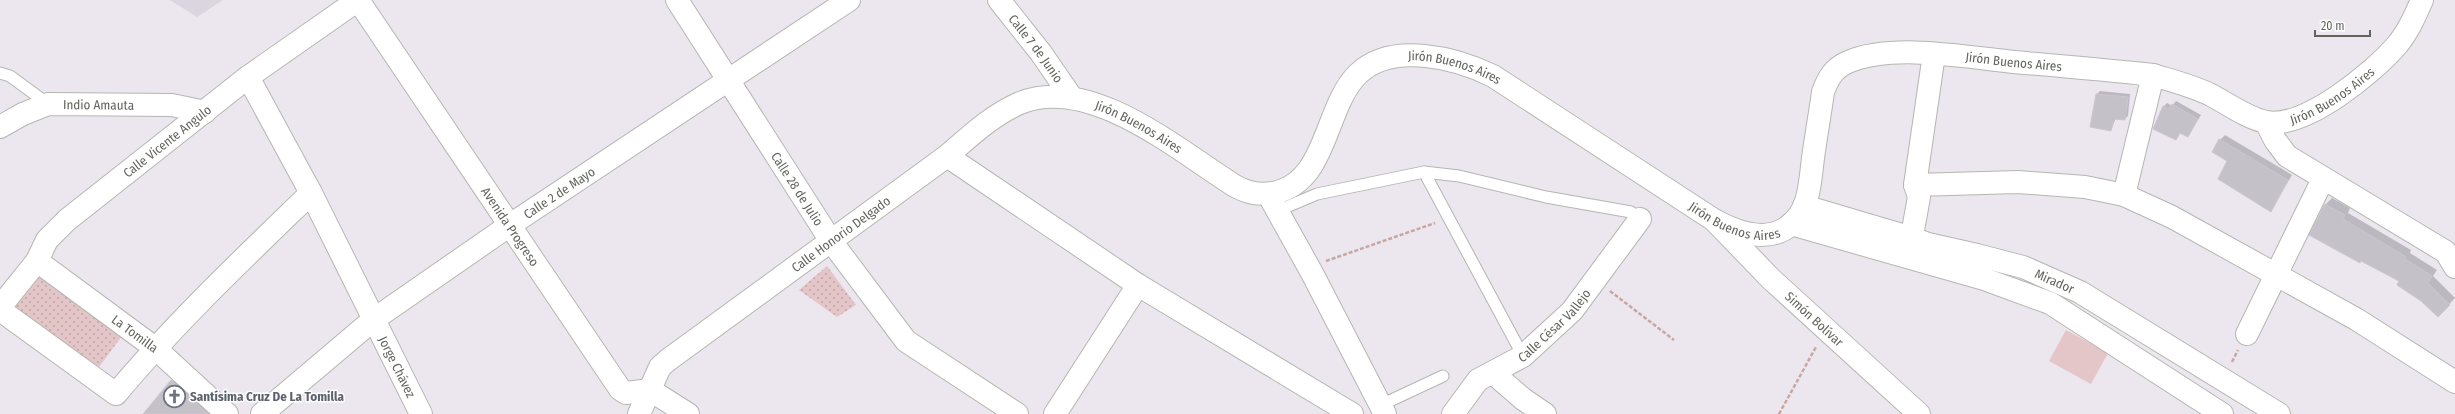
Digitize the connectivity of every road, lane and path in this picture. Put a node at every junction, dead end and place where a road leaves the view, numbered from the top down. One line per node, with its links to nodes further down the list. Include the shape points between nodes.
1 (358, 0): 9 (street, Calle Vicente Angulo); 28 (street, Avenida Progreso)
2 (677, 0): 10 (street, Calle 28 de Julio)
3 (849, 0): 10 (street, Calle 2 de Mayo)
4 (999, 0): 11 (street, Calle 7 de Junio, via 1042,53)
5 (2422, 0): 14 (street, Jirón Buenos Aires, via 2408,29 2383,61 2322,105 2298,118)
6 (1934, 54): 8 (street, Jirón Buenos Aires); 19 (street); 23 (street, Jirón Buenos Aires, via 1915,52 1872,56 1849,62 1831,75 1823,92)
7 (0, 73): 12 (lane, Indio Amauta, via 10,76)
8 (2154, 75): 14 (street, Jirón Buenos Aires, via 2190,86); 21 (street)
9 (248, 77): 13 (street, Calle Vicente Angulo); 20 (street, Jorge Chávez)
10 (729, 81): 28 (street, Calle 2 de Mayo); 29 (street, Calle 28 de Julio)
11 (1072, 98): 16 (street, Calle Honorio Delgado, via 1053,96 1021,102 985,123); 22 (street, Jirón Buenos Aires, via 1094,103 1131,120 1244,191)
12 (48, 104): 13 (street, Indio Amauta, via 172,105); 15 (street)
13 (205, 112): 32 (street, Calle Vicente Angulo, via 67,220 47,240)
14 (2266, 122): 18 (street, via 2287,156)
15 (0, 127)
16 (946, 156): 29 (street, Calle Honorio Delgado); 36 (street)
17 (1424, 172): 22 (lane); 24 (lane); 25 (lane, via 1459,176 1546,197 1631,212)
18 (2323, 179): 31 (street); 34 (street)
19 (1915, 185): 21 (street, via 2018,182 2085,187); 30 (street, via 1919,197)
20 (311, 193): 39 (street, Jorge Chávez); 43 (street)
21 (2124, 195): 34 (street, via 2172,217)
22 (1273, 202): 26 (street, Jirón Buenos Aires, via 1308,170 1342,98 1357,74 1385,59 1431,57 1470,65 1493,76); 33 (street)
23 (1804, 206): 27 (street, Jirón Buenos Aires); 30 (street, Mirador)
24 (1448, 217): 33 (path, via 1423,228); 44 (lane)
25 (1640, 219): 35 (street, Calle César Vallejo)
26 (1714, 220): 27 (street, Jirón Buenos Aires, via 1731,230 1751,235 1768,234); 40 (street, Simón Bolívar, via 1771,279)
27 (1791, 224): 30 (street, Mirador)
28 (510, 225): 39 (street, Calle 2 de Mayo); 49 (street, Avenida Progreso, via 620,389 626,393)
29 (831, 241): 49 (street, Calle Honorio Delgado, via 668,360 660,367); 56 (street, Calle 28 de Julio, via 911,346)
30 (1910, 247): 47 (street, Mirador, via 1928,244 1977,254 2046,276 2093,298); 63 (street, Mirador, via 1984,279 2050,303)
31 (2452, 258)
32 (37, 261): 37 (street, Calle Vicente Angulo); 43 (street, La Tomilla)
33 (1309, 266): 50 (street)
34 (2277, 275): 41 (street); 48 (street, via 2356,319)
35 (1595, 280): 42 (path); 44 (street, Calle César Vallejo, via 1572,311)
36 (1138, 286): 57 (street); 58 (street)
37 (0, 307)
38 (0, 310): 43 (street, via 116,394)
39 (373, 320): 52 (street, Calle 2 de Mayo); 53 (street, Jorge Chávez)
40 (1826, 329): 61 (path); 62 (street, Simón Bolívar)
41 (2247, 334): 47 (path)
42 (1674, 340)
43 (155, 348): 51 (street, La Tomilla)
44 (1523, 356): 45 (street, Calle César Vallejo)
45 (1493, 373): 59 (street, Calle César Vallejo, via 1478,380); 60 (street)
46 (1443, 376): 50 (lane)
47 (2223, 378): 64 (street, Mirador)
48 (2455, 382)
49 (650, 390): 54 (street, Calle Honorio Delgado); 55 (street)
50 (1383, 410)
51 (227, 414)
52 (262, 414)
53 (421, 414)
54 (639, 414)
55 (688, 414)
56 (1017, 414)
57 (1055, 414)
58 (1352, 414)
59 (1453, 414)
60 (1545, 414)
61 (1779, 414)
62 (1919, 414)
63 (2222, 414)
64 (2279, 414)

